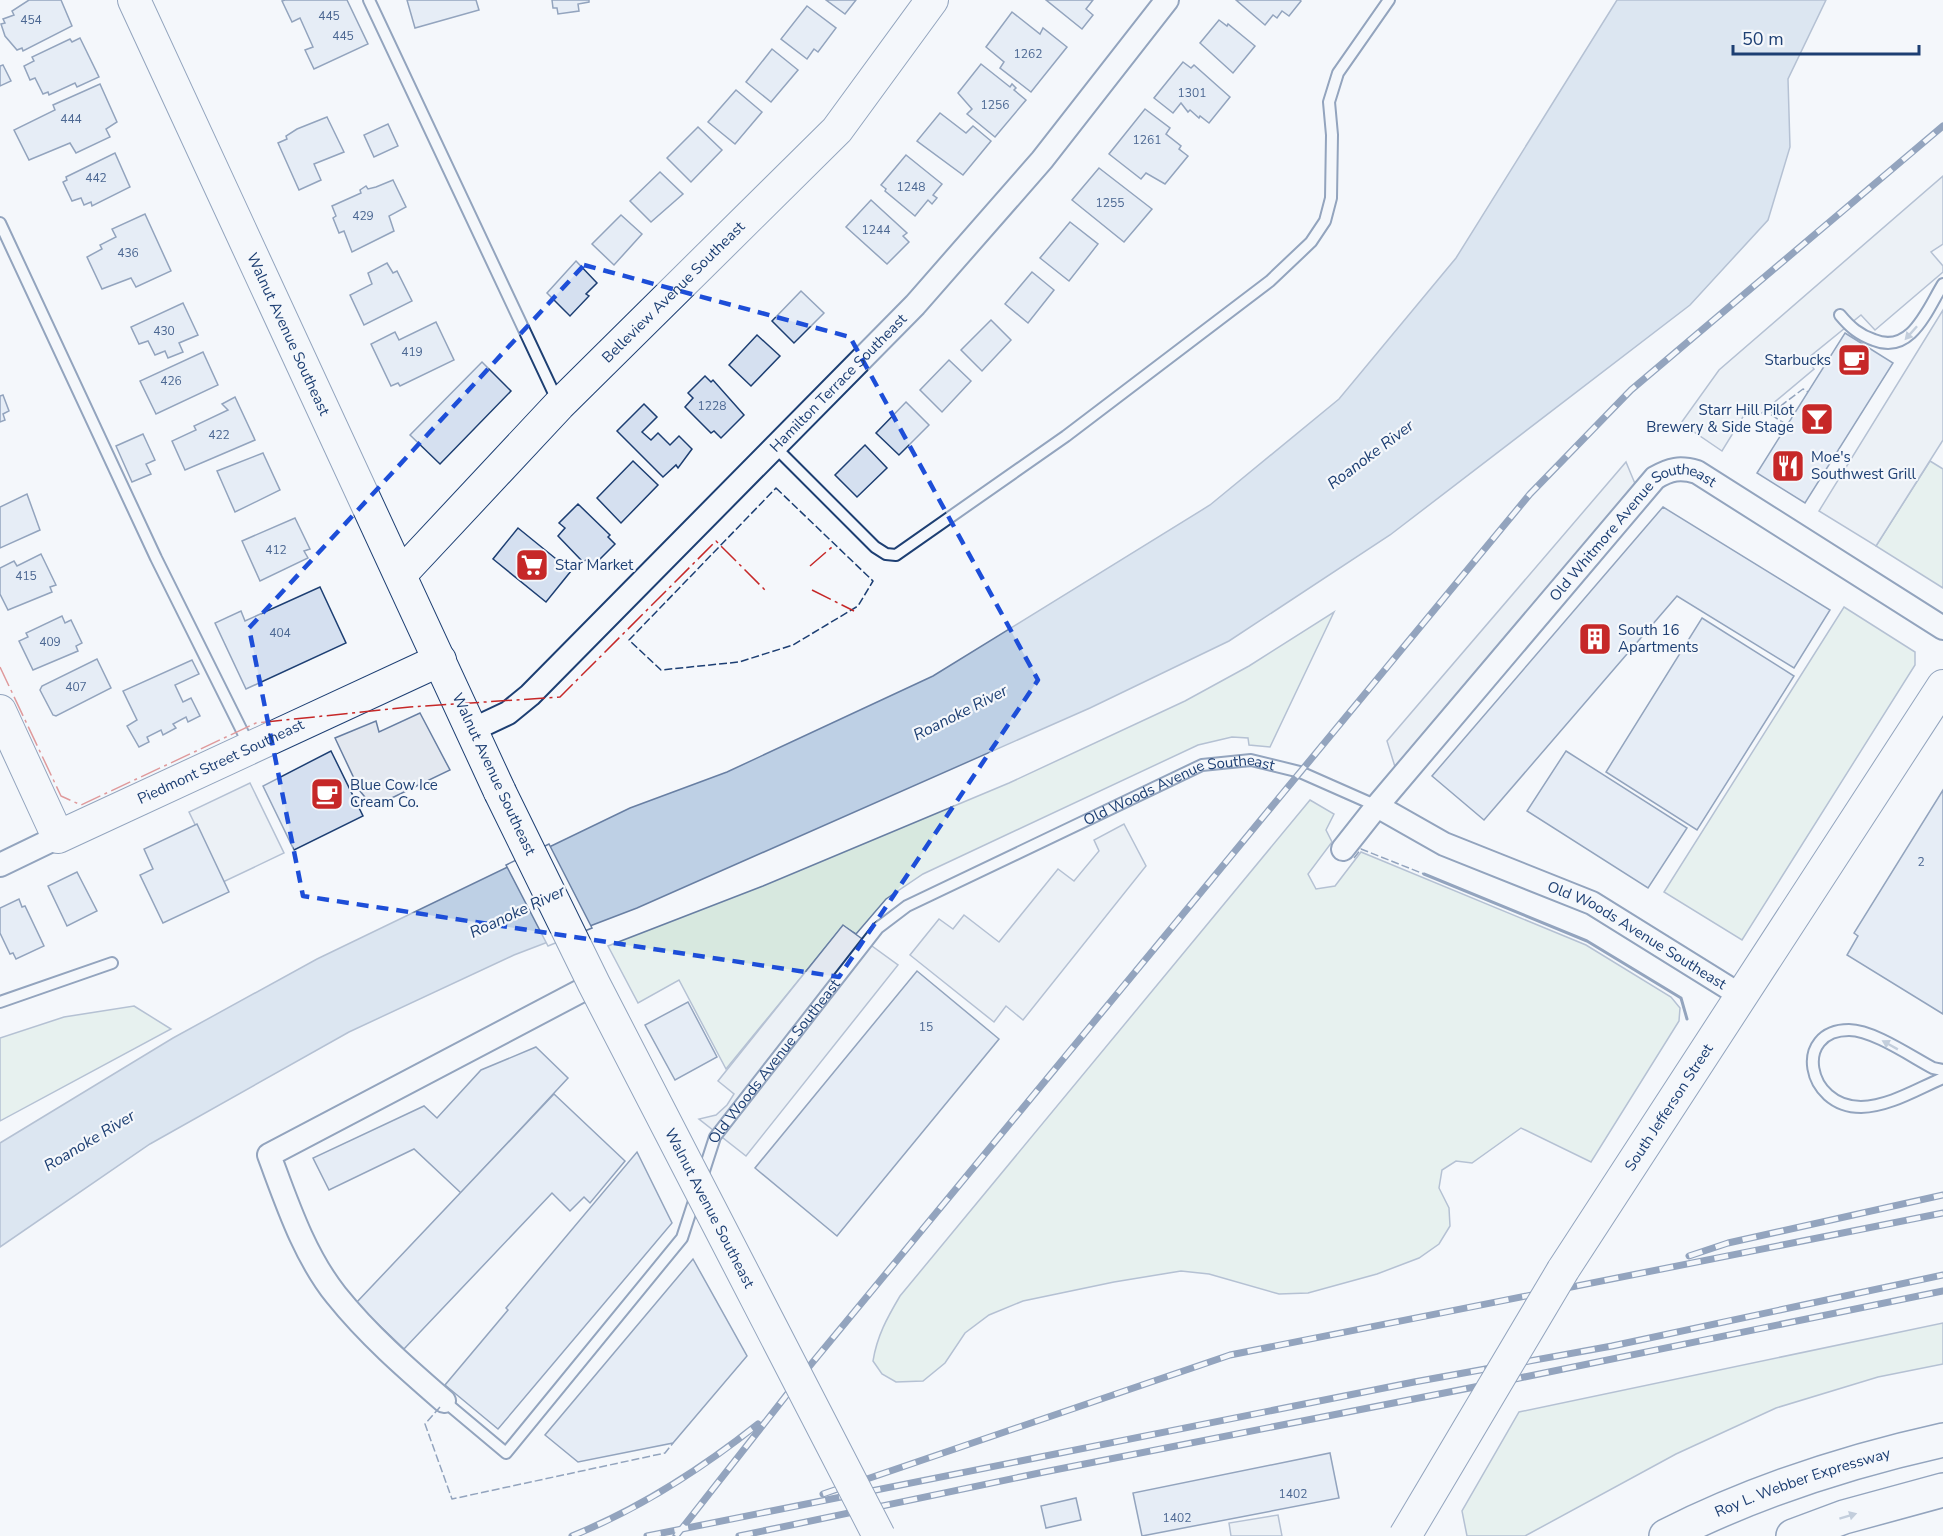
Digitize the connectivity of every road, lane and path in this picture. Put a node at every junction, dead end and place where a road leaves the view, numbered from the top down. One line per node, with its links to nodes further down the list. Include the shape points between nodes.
1 (134, 0): 11 (main road, Walnut Avenue Southeast)
2 (369, 0): 9 (lane)
3 (932, 0): 9 (main road, Belleview Avenue Southeast, via 837,130)
4 (1167, 0): 10 (street, Hamilton Terrace Southeast, via 1042,160 915,306)
5 (1389, 0): 10 (lane, via 1338,73 1329,102 1331,198 1325,221 1311,242 1270,280 1066,436 896,555 886,555 875,547)
6 (0, 223): 17 (lane, via 156,558)
7 (1943, 284): 8 (lane, one-way to 8, via 1914,331 1905,340 1892,344 1865,337 1851,329)
8 (1840, 315)
9 (559, 405): 11 (main road, Belleview Avenue Southeast)
10 (776, 448): 16 (street, Hamilton Terrace Southeast, via 530,695 508,713)
11 (401, 574): 13 (main road, Walnut Avenue Southeast)
12 (1943, 628): 18 (street, Old Whitmore Avenue Southeast, via 1697,472 1668,470 1655,478)
13 (440, 660): 16 (main road, Walnut Avenue Southeast); 17 (main road, Piedmont Street Southeast)
14 (1943, 686): 24 (main road, South Jefferson Street)
15 (0, 711): 19 (main road)
16 (472, 730): 23 (main road, Walnut Avenue Southeast, bridge)
17 (250, 748): 19 (main road, Piedmont Street Southeast)
18 (1377, 806): 20 (street, Old Whitmore Avenue Southeast); 24 (street, Old Woods Avenue Southeast, via 1443,844 1592,903); 28 (lane, Old Woods Avenue Southeast, via 1300,772 1251,760 1202,765 907,906 878,928 715,1137 682,1238 506,1453)
19 (58, 837): 21 (street, Piedmont Street Southeast)
20 (1343, 849)
21 (0, 865)
22 (112, 963): 25 (lane)
23 (594, 984): 28 (street, Old Woods Avenue Southeast, via 269,1155 299,1232 335,1294 387,1352); 31 (main road, Walnut Avenue Southeast, bridge)
24 (1740, 995): 32 (main road, South Jefferson Street, bridge, via 1563,1270)
25 (0, 1002)
26 (1943, 1070): 27 (lane, one-way to 27, via 1851,1029 1829,1034 1815,1050 1811,1070 1821,1090 1841,1103 1859,1107 1883,1104)
27 (1943, 1078)
28 (444, 1401)
29 (1943, 1440): 33 (highway, Roy L. Webber Expressway, via 1824,1472 1746,1500)
30 (1943, 1490): 34 (highway, one-way to 30, via 1844,1517)
31 (879, 1536)
32 (1405, 1536)
33 (1666, 1536)
34 (1793, 1536)

